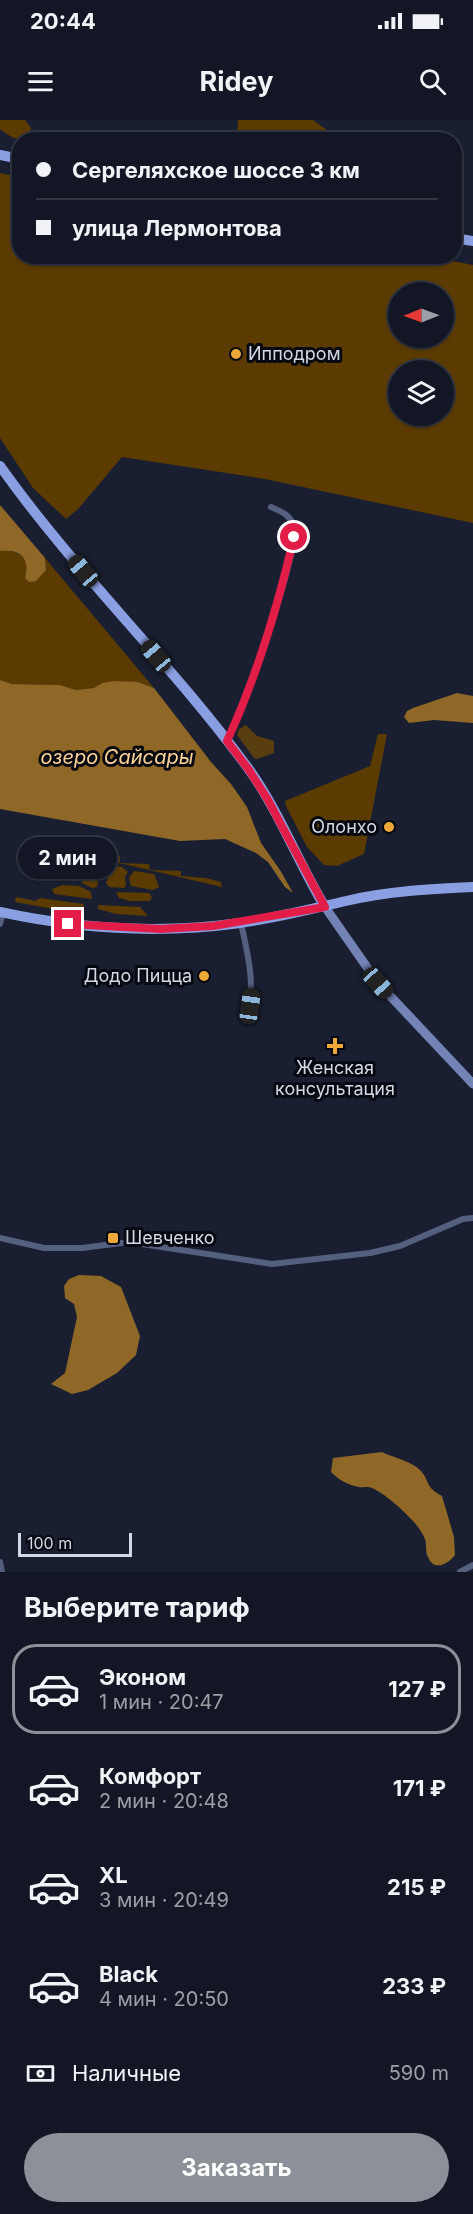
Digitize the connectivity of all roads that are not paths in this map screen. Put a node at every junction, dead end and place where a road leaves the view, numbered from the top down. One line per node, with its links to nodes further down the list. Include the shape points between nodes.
1 (0, 466): 3 (main road, via 33,512)
2 (272, 507): 3 (street, via 289,519 294,537 266,639)
3 (227, 741): 5 (main road, via 268,800)
4 (473, 887): 5 (main road, via 347,900)
5 (325, 907): 7 (main road); 10 (main road, via 378,983)
6 (1, 912): 7 (main road, via 120,928); 8 (street)
7 (242, 923): 9 (street, via 252,980)
8 (0, 924)
9 (245, 1020)
10 (473, 1084)
11 (473, 1218): 12 (street, via 400,1246 370,1253 272,1264 129,1242 44,1248)
12 (0, 1238)
13 (0, 1562): 15 (street)
14 (473, 1565): 16 (street)
15 (2, 1572)
16 (460, 1572)

